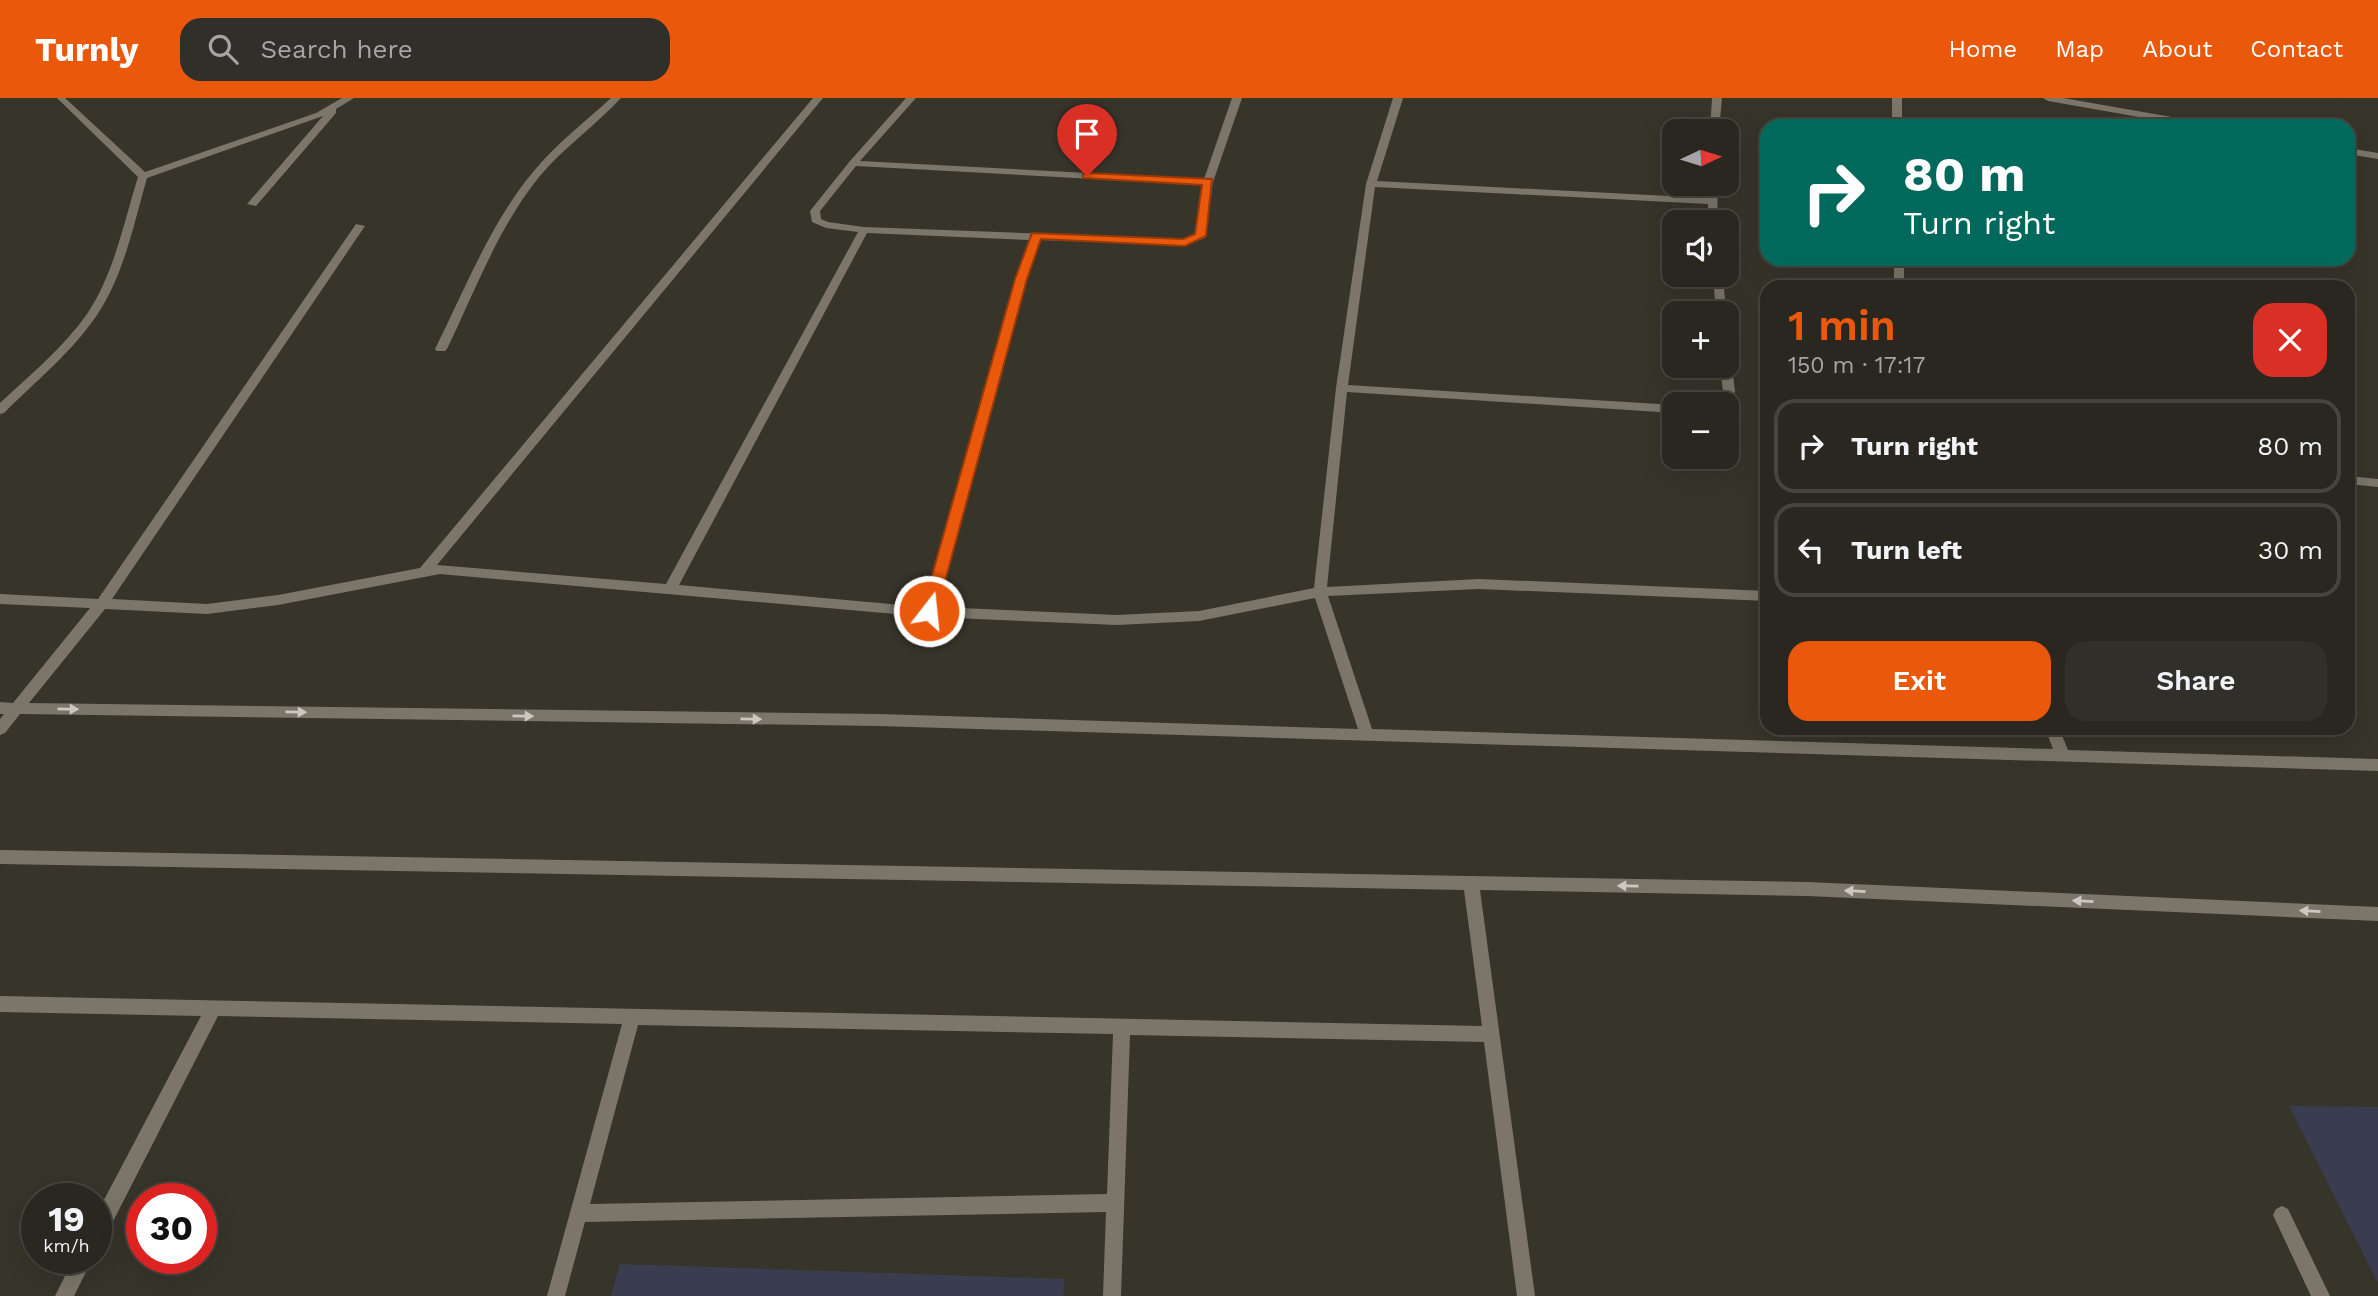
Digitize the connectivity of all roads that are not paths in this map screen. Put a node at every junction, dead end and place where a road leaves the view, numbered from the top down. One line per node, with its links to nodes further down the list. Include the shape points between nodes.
1 (61, 98): 18 (street)
2 (349, 98): 11 (street)
3 (616, 98): 28 (street, via 536,174 516,202)
4 (818, 98): 34 (street)
5 (911, 98): 17 (street)
6 (1237, 98): 19 (street)
7 (1398, 98): 20 (street)
8 (1717, 98): 12 (street)
9 (1897, 98): 13 (street)
10 (2048, 98): 14 (street)
11 (336, 107): 18 (street); 23 (street)
12 (1716, 119)
13 (1897, 119)
14 (2166, 119)
15 (2355, 152): 16 (street)
16 (2378, 156)
17 (853, 163): 19 (street); 26 (street, via 815,211 816,220)
18 (143, 176): 31 (street, via 109,279 93,312)
19 (1208, 181): 27 (street, via 1200,236 1194,240)
20 (1371, 184): 22 (street); 29 (street)
21 (1711, 196): 22 (street)
22 (1711, 201): 24 (street)
23 (252, 204)
24 (1712, 210)
25 (360, 226): 39 (street)
26 (864, 230): 27 (street); 35 (street)
27 (1036, 235): 40 (street)
28 (441, 349)
29 (1342, 387): 30 (street); 36 (street)
30 (1662, 408)
31 (0, 410)
32 (2355, 481): 33 (street)
33 (2378, 483)
34 (425, 572): 35 (street, via 440,569); 39 (street, via 207,609)
35 (670, 589): 40 (street)
36 (1320, 592): 37 (street, via 1479,583); 40 (street, via 1199,616 1117,620); 43 (street)
37 (1760, 596)
38 (0, 598): 39 (street)
39 (103, 602): 41 (street)
40 (929, 611)
41 (7, 709): 42 (street); 43 (street, one-way to 43, via 879,720)
42 (0, 729)
43 (1367, 735): 45 (street)
44 (2056, 735): 45 (street)
45 (2063, 756): 46 (street)
46 (2378, 765)
47 (0, 857): 48 (street)
48 (1471, 883): 49 (street, one-way to 48, via 1807,889); 54 (street)
49 (2378, 914)
50 (0, 1004): 51 (street)
51 (213, 1009): 52 (street); 55 (street)
52 (632, 1017): 53 (street); 57 (street)
53 (1122, 1026): 54 (street); 56 (street)
54 (1491, 1034): 63 (street)
55 (112, 1203)
56 (1115, 1203): 57 (street); 62 (street)
57 (578, 1213): 61 (street)
58 (2282, 1215): 64 (street)
59 (76, 1274): 60 (street)
60 (64, 1296)
61 (556, 1296)
62 (1112, 1296)
63 (1526, 1296)
64 (2321, 1296)

